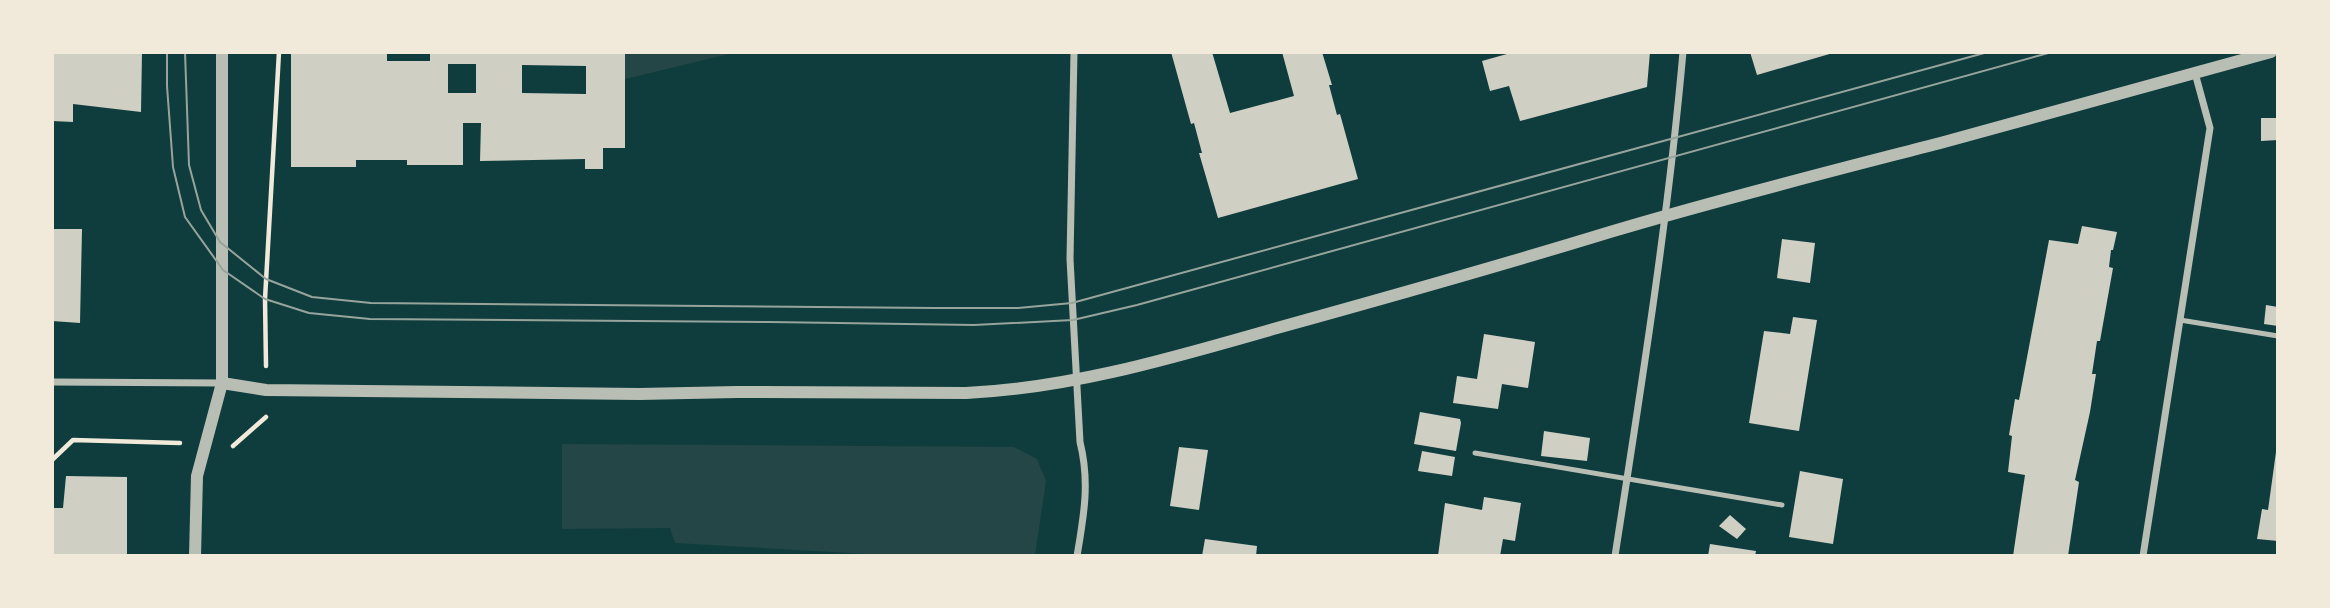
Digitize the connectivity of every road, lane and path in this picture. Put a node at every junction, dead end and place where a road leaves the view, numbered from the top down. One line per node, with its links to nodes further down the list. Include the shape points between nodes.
1 (222, 52): 13 (street)
2 (279, 52): 10 (path, via 265,289)
3 (1074, 52): 11 (street, via 1070,259)
4 (1683, 52): 7 (street)
5 (2270, 52): 6 (street)
6 (2195, 73): 7 (street); 8 (street, via 2210,128)
7 (1665, 217): 11 (street, via 1452,280); 17 (street)
8 (2180, 320): 9 (lane); 22 (street)
9 (2277, 337)
10 (266, 359)
11 (1078, 380): 13 (street, via 966,393 266,390); 20 (street, via 1086,503)
12 (52, 382): 13 (street)
13 (222, 383): 19 (street, via 197,476)
14 (163, 443): 16 (path, via 73,440)
15 (1475, 453): 17 (lane)
16 (52, 460)
17 (1627, 479): 18 (lane); 21 (street)
18 (1782, 505)
19 (195, 555)
20 (1077, 555)
21 (1615, 555)
22 (2143, 555)

